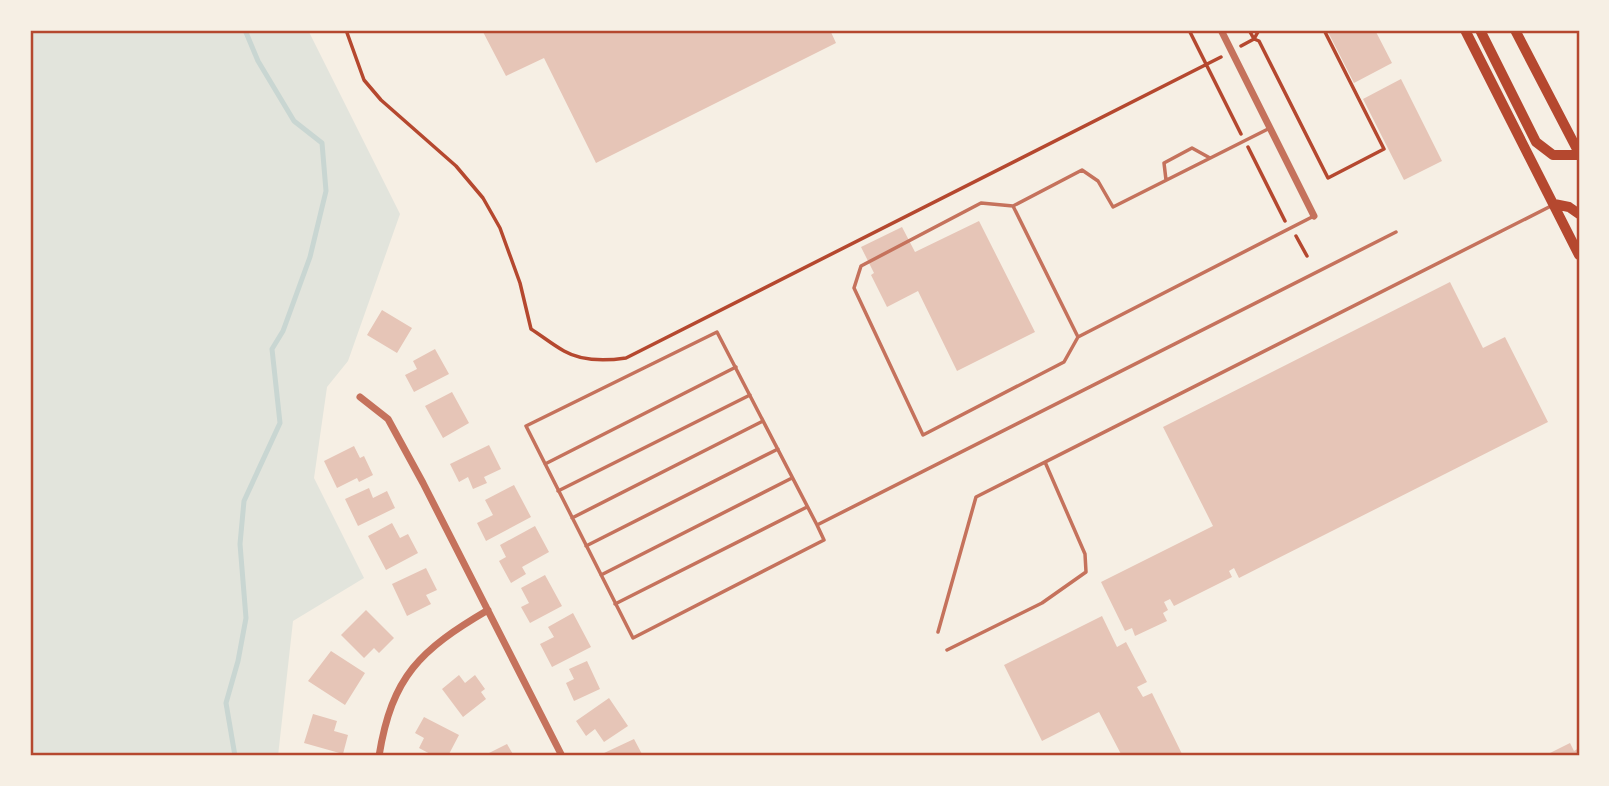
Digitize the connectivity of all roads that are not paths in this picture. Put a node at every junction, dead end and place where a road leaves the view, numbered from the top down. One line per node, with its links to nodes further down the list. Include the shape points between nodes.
1 (1221, 30): 5 (street)
2 (1465, 30): 9 (main road)
3 (1480, 30): 6 (main road, via 1536,142 1553,155)
4 (1515, 30): 6 (main road)
5 (1270, 128): 7 (lane); 12 (street)
6 (1579, 154)
7 (1210, 158): 8 (lane); 8 (lane, via 1192,148 1164,163)
8 (1166, 180): 10 (lane, via 1113,207 1098,181 1082,170)
9 (1554, 204): 11 (main road, via 1569,206); 14 (main road); 21 (lane)
10 (1013, 206): 15 (lane); 15 (lane, via 981,203 862,266 854,288 923,435 1064,362)
11 (1579, 214)
12 (1314, 216): 15 (lane)
13 (1396, 232): 27 (lane)
14 (1579, 255)
15 (1078, 337)
16 (736, 367): 17 (lane); 22 (lane); 22 (lane, via 718,332 526,426)
17 (750, 396): 19 (lane); 24 (lane)
18 (360, 397): 31 (street, via 388,419)
19 (763, 421): 20 (lane); 26 (lane)
20 (778, 449): 23 (lane); 28 (lane)
21 (1045, 462): 32 (lane, via 976,497); 33 (lane, via 1085,554 1086,572 1042,603)
22 (545, 464): 24 (lane)
23 (793, 478): 25 (lane); 29 (lane)
24 (558, 491): 26 (lane)
25 (808, 507): 27 (lane); 30 (lane)
26 (572, 518): 28 (lane)
27 (817, 525): 30 (lane, via 824,540 632,639)
28 (586, 546): 29 (lane)
29 (601, 575): 30 (lane)
30 (615, 604)
31 (488, 610): 34 (street, via 429,650 404,679 389,710); 35 (street)
32 (938, 632)
33 (947, 650)
34 (379, 756)
35 (562, 756)

